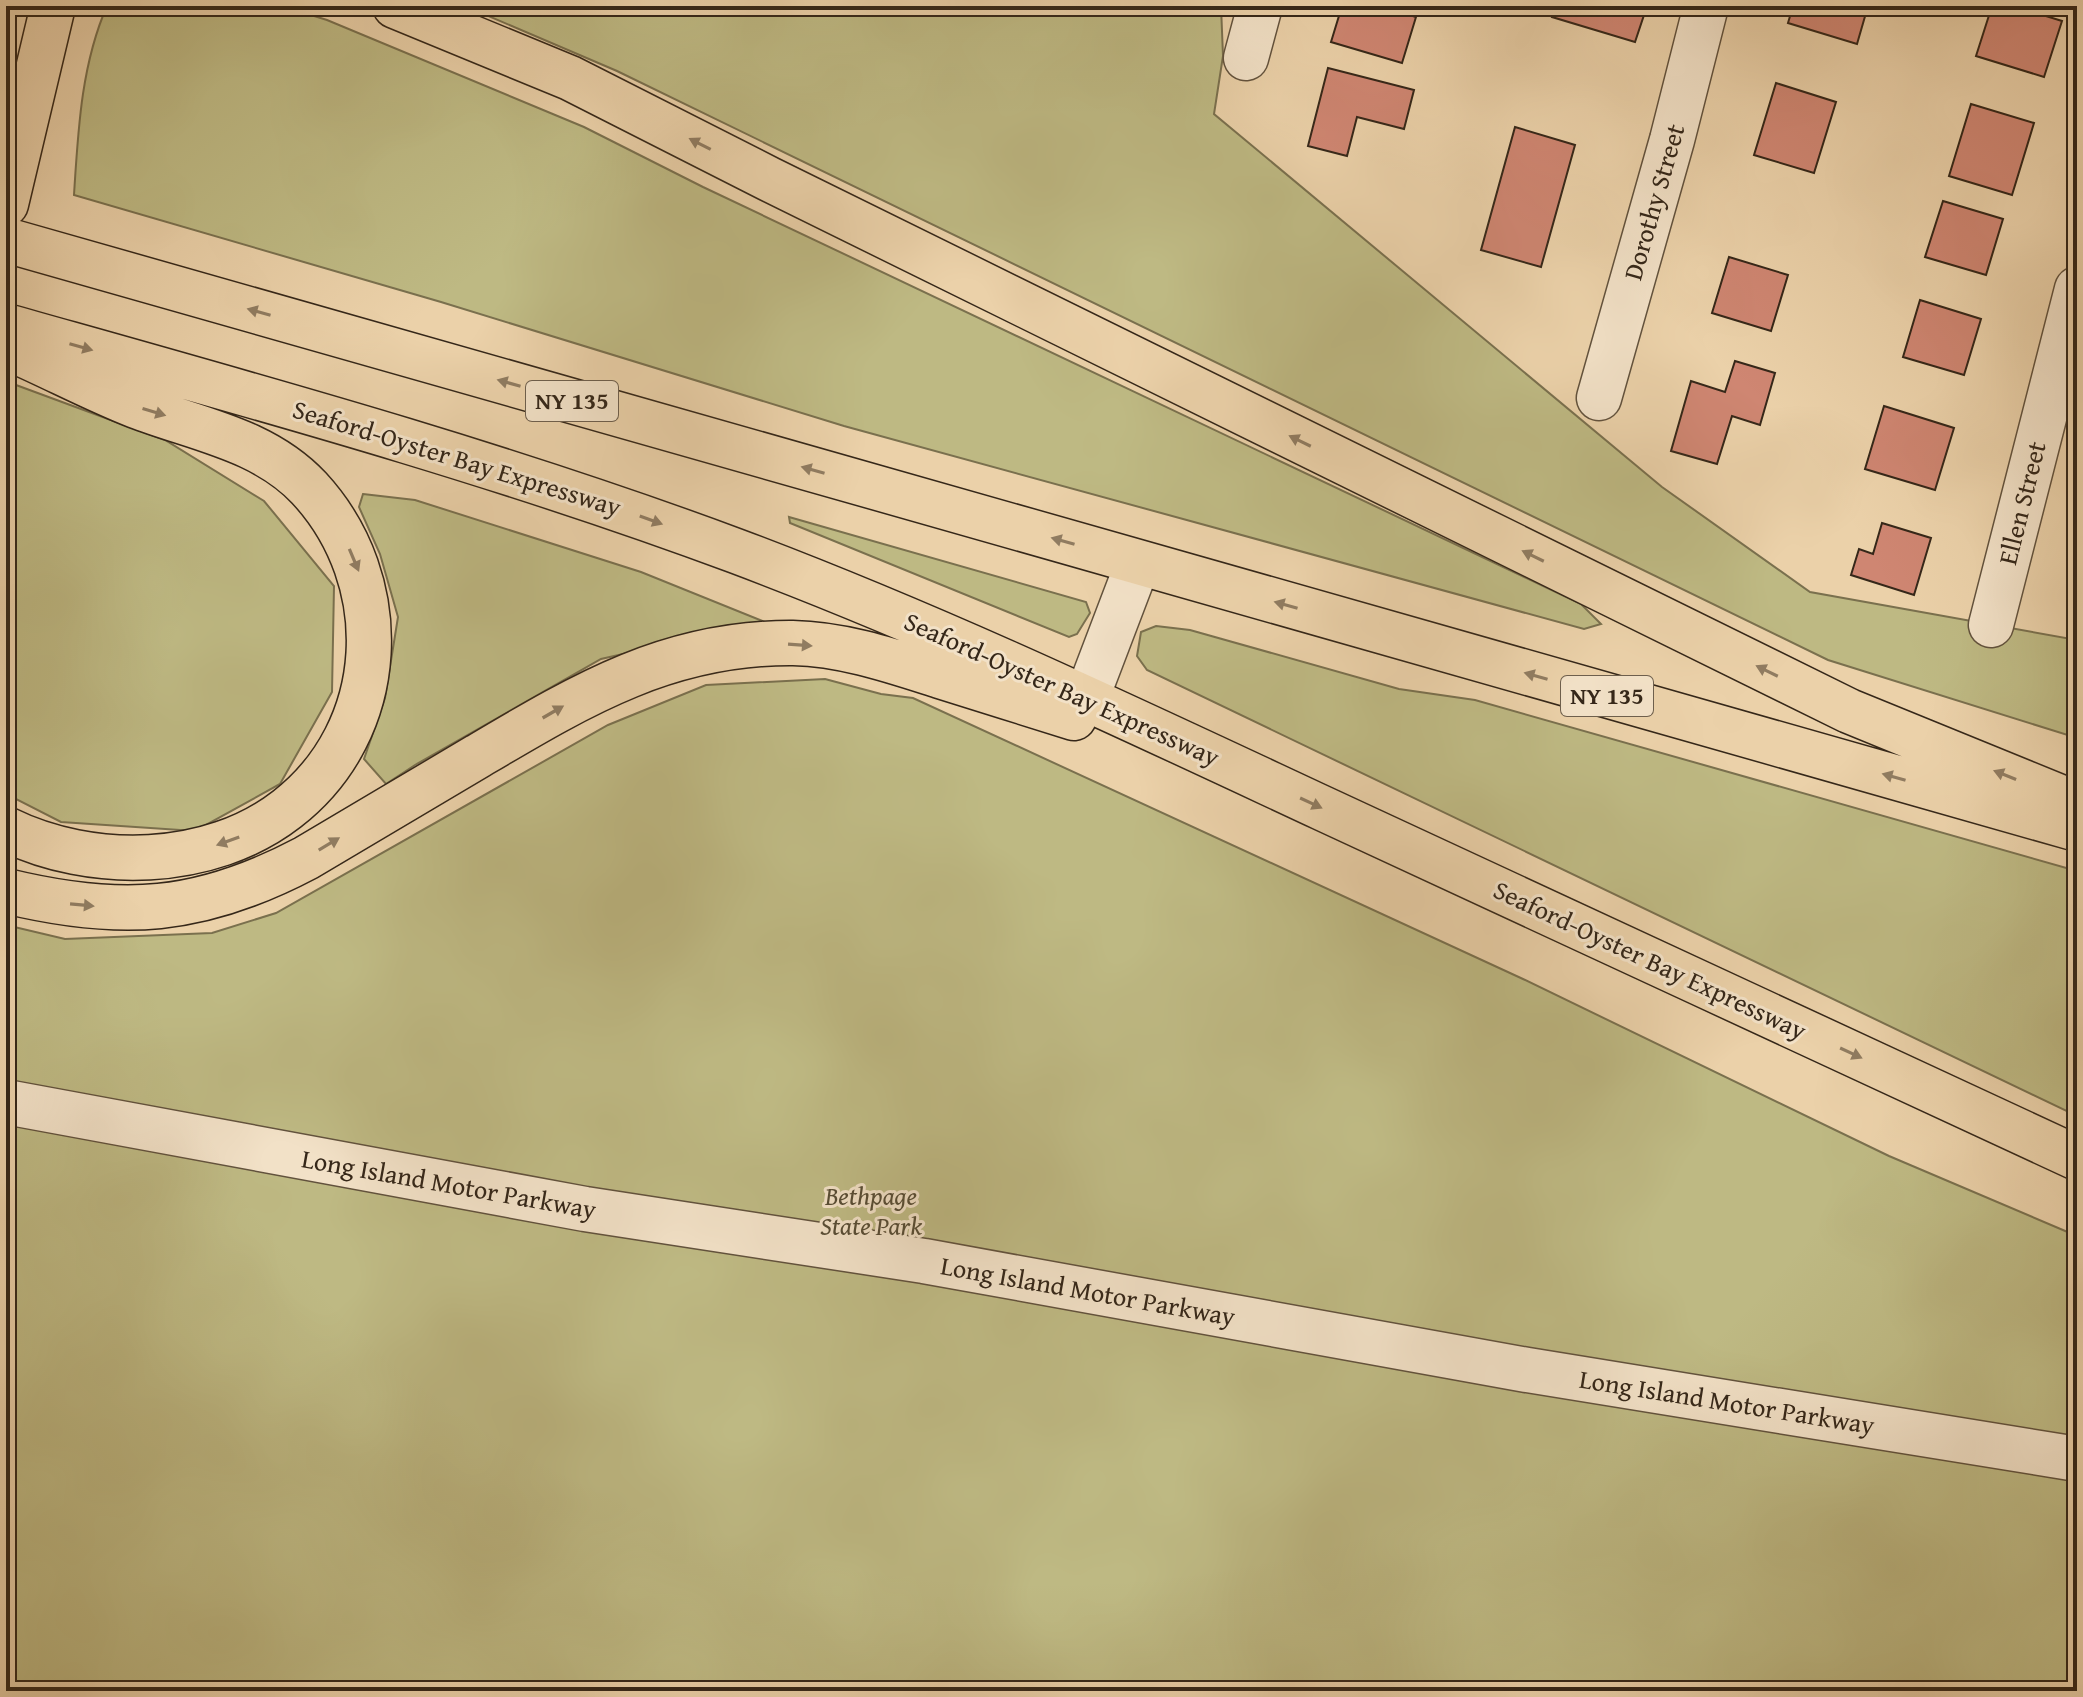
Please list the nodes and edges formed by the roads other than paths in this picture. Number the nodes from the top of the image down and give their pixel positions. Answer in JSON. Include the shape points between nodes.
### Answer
{"nodes":[{"id":1,"x":53,"y":6,"type":"edge"},
{"id":2,"x":395,"y":6,"type":"edge"},
{"id":3,"x":1260,"y":6,"type":"edge"},
{"id":4,"x":1706,"y":6,"type":"edge"},
{"id":5,"x":1246,"y":58,"type":"dead end"},
{"id":6,"x":6,"y":204,"type":"edge"},
{"id":7,"x":6,"y":240,"type":"edge"},
{"id":8,"x":2077,"y":289,"type":"edge"},
{"id":9,"x":6,"y":326,"type":"edge"},
{"id":10,"x":6,"y":347,"type":"edge"},
{"id":11,"x":1599,"y":398,"type":"dead end"},
{"id":12,"x":1138,"y":563,"type":"junction"},
{"id":13,"x":1991,"y":625,"type":"dead end"},
{"id":14,"x":1087,"y":697,"type":"junction"},
{"id":15,"x":1240,"y":770,"type":"junction"},
{"id":16,"x":2077,"y":804,"type":"edge"},
{"id":17,"x":6,"y":829,"type":"edge"},
{"id":18,"x":2077,"y":829,"type":"edge"},
{"id":19,"x":6,"y":891,"type":"edge"},
{"id":20,"x":6,"y":1102,"type":"edge"},
{"id":21,"x":2077,"y":1158,"type":"edge"},
{"id":22,"x":2077,"y":1459,"type":"edge"}],
"edges":[{"from":1,"to":6,"type":"main road"},
{"from":16,"to":2,"type":"main road","one_way":true,"via":[[1849,711],[570,78]]},
{"from":3,"to":5,"type":"street"},
{"from":4,"to":11,"type":"street","name":"Dorothy Street"},
{"from":12,"to":7,"type":"main road","number":"NY 135","one_way":true},
{"from":8,"to":13,"type":"street","name":"Ellen Street"},
{"from":9,"to":14,"type":"main road","name":"Seaford-Oyster Bay Expressway","one_way":true,"via":[[288,405],[613,506],[863,601]]},
{"from":10,"to":17,"type":"main road","one_way":true,"via":[[137,406],[225,435],[283,466],[308,486],[344,539],[358,569],[371,635],[362,696],[332,760],[296,801],[260,827],[188,853],[147,857],[66,850]]},
{"from":12,"to":14,"type":"street"},
{"from":18,"to":12,"type":"main road","number":"NY 135","one_way":true},
{"from":14,"to":15,"type":"main road","name":"Seaford-Oyster Bay Expressway"},
{"from":19,"to":15,"type":"main road","one_way":true,"via":[[79,906],[118,907],[192,902],[232,892],[306,858],[571,701],[660,662],[749,646],[794,643],[883,658]]},
{"from":15,"to":21,"type":"main road","name":"Seaford-Oyster Bay Expressway","one_way":true},
{"from":20,"to":22,"type":"street","name":"Long Island Motor Parkway","via":[[585,1209],[924,1261],[1527,1370]]}]}
